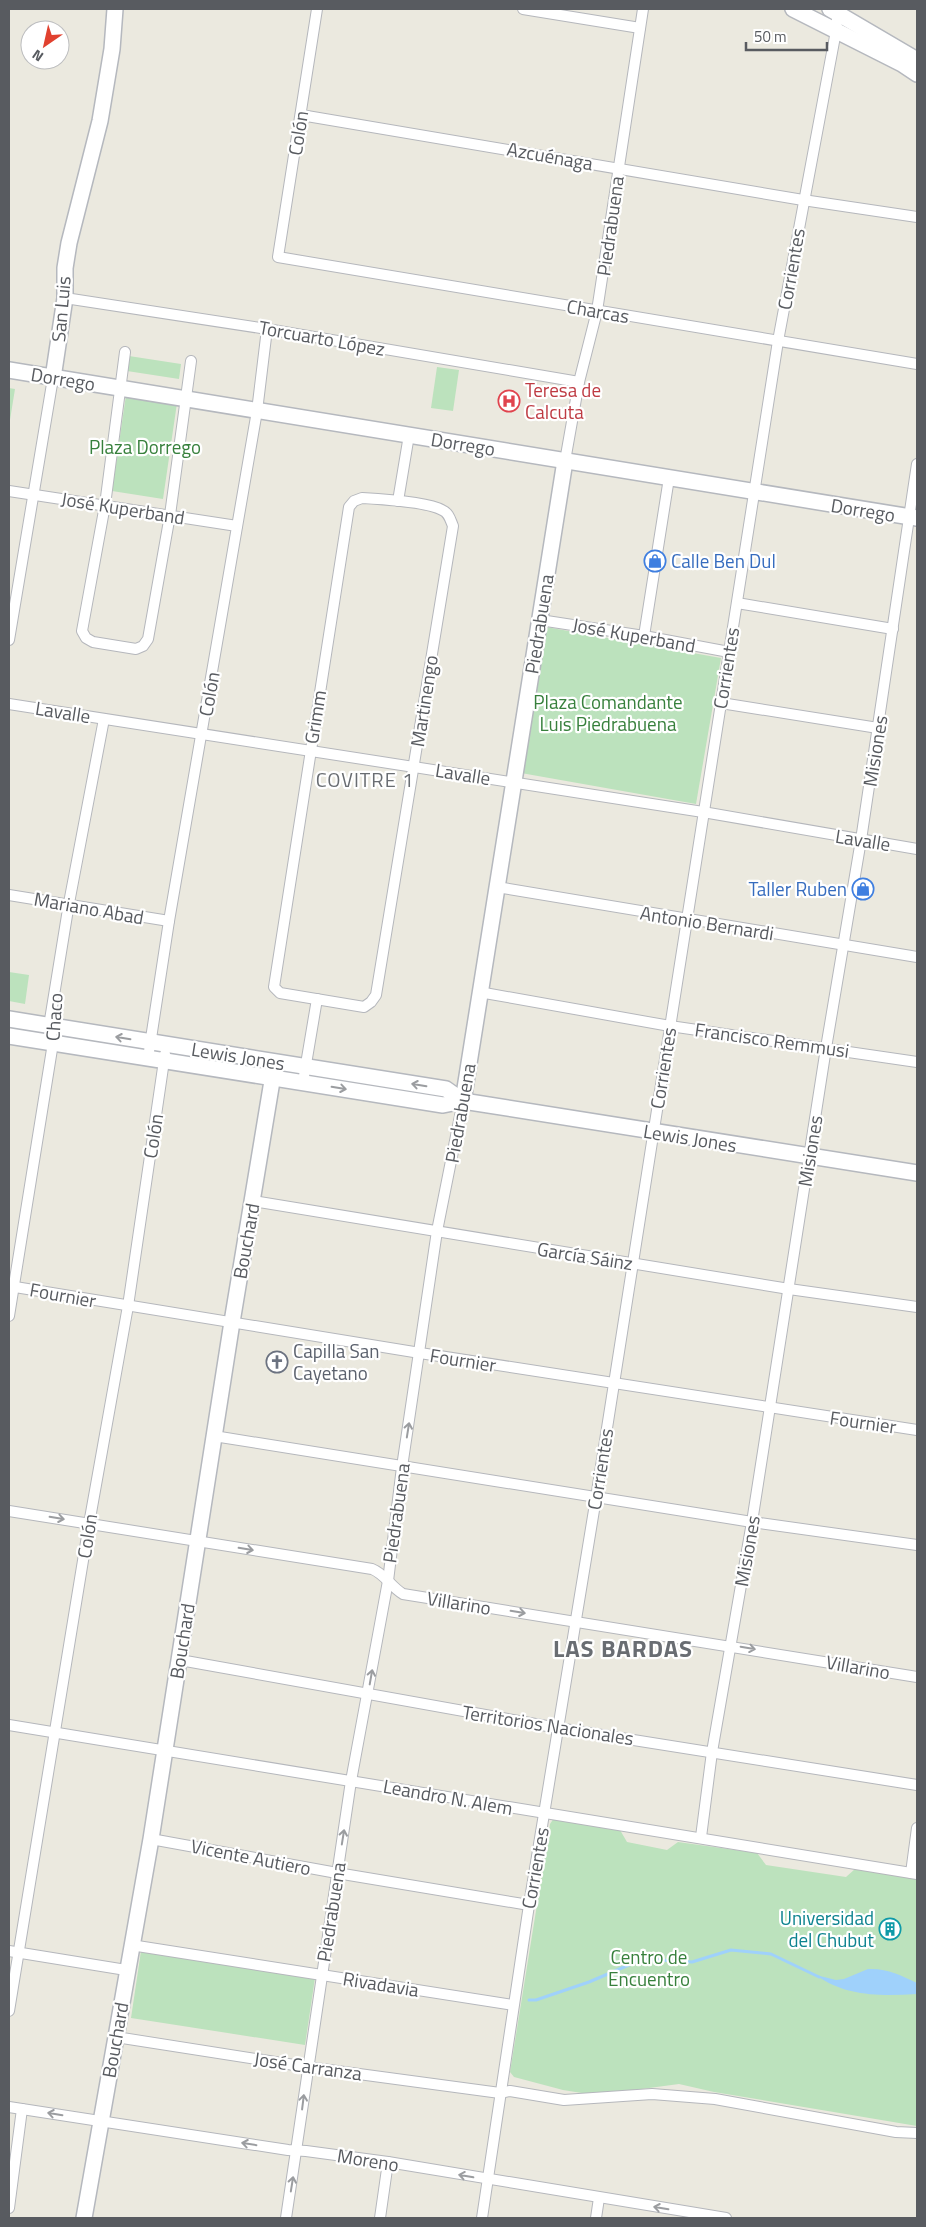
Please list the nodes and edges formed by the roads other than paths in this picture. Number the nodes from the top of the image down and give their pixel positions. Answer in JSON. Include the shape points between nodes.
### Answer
{"nodes":[{"id":1,"x":115,"y":9,"type":"edge"},
{"id":2,"x":317,"y":9,"type":"edge"},
{"id":3,"x":523,"y":9,"type":"edge"},
{"id":4,"x":643,"y":9,"type":"edge"},
{"id":5,"x":793,"y":9,"type":"edge"},
{"id":6,"x":835,"y":10,"type":"edge"},
{"id":7,"x":640,"y":28,"type":"junction"},
{"id":8,"x":836,"y":31,"type":"junction"},
{"id":9,"x":917,"y":60,"type":"edge"},
{"id":10,"x":917,"y":74,"type":"edge"},
{"id":11,"x":300,"y":114,"type":"junction"},
{"id":12,"x":618,"y":168,"type":"junction"},
{"id":13,"x":804,"y":200,"type":"junction"},
{"id":14,"x":917,"y":217,"type":"edge"},
{"id":15,"x":278,"y":257,"type":"joint"},
{"id":16,"x":65,"y":298,"type":"junction"},
{"id":17,"x":597,"y":311,"type":"junction"},
{"id":18,"x":267,"y":329,"type":"junction"},
{"id":19,"x":778,"y":341,"type":"junction"},
{"id":20,"x":125,"y":352,"type":"dead end"},
{"id":21,"x":191,"y":361,"type":"dead end"},
{"id":22,"x":917,"y":364,"type":"edge"},
{"id":23,"x":9,"y":370,"type":"edge"},
{"id":24,"x":53,"y":378,"type":"junction"},
{"id":25,"x":579,"y":382,"type":"junction"},
{"id":26,"x":121,"y":389,"type":"junction"},
{"id":27,"x":187,"y":400,"type":"junction"},
{"id":28,"x":257,"y":411,"type":"junction"},
{"id":29,"x":409,"y":435,"type":"junction"},
{"id":30,"x":565,"y":461,"type":"junction"},
{"id":31,"x":917,"y":464,"type":"edge"},
{"id":32,"x":669,"y":478,"type":"junction"},
{"id":33,"x":9,"y":491,"type":"edge"},
{"id":34,"x":755,"y":492,"type":"junction"},
{"id":35,"x":33,"y":495,"type":"junction"},
{"id":36,"x":398,"y":501,"type":"junction"},
{"id":37,"x":105,"y":505,"type":"junction"},
{"id":38,"x":170,"y":515,"type":"junction"},
{"id":39,"x":913,"y":518,"type":"edge"},
{"id":40,"x":238,"y":526,"type":"junction"},
{"id":41,"x":737,"y":603,"type":"junction"},
{"id":42,"x":540,"y":620,"type":"junction"},
{"id":43,"x":893,"y":629,"type":"junction"},
{"id":44,"x":644,"y":636,"type":"junction"},
{"id":45,"x":9,"y":640,"type":"edge"},
{"id":46,"x":729,"y":652,"type":"junction"},
{"id":47,"x":721,"y":703,"type":"junction"},
{"id":48,"x":9,"y":704,"type":"edge"},
{"id":49,"x":104,"y":718,"type":"junction"},
{"id":50,"x":878,"y":728,"type":"junction"},
{"id":51,"x":202,"y":734,"type":"junction"},
{"id":52,"x":309,"y":750,"type":"junction"},
{"id":53,"x":413,"y":766,"type":"junction"},
{"id":54,"x":514,"y":782,"type":"junction"},
{"id":55,"x":702,"y":812,"type":"junction"},
{"id":56,"x":861,"y":840,"type":"junction"},
{"id":57,"x":917,"y":849,"type":"edge"},
{"id":58,"x":497,"y":887,"type":"junction"},
{"id":59,"x":9,"y":895,"type":"edge"},
{"id":60,"x":69,"y":903,"type":"junction"},
{"id":61,"x":687,"y":920,"type":"junction"},
{"id":62,"x":169,"y":922,"type":"junction"},
{"id":63,"x":844,"y":945,"type":"junction"},
{"id":64,"x":917,"y":957,"type":"edge"},
{"id":65,"x":479,"y":992,"type":"junction"},
{"id":66,"x":317,"y":999,"type":"junction"},
{"id":67,"x":9,"y":1019,"type":"edge"},
{"id":68,"x":49,"y":1026,"type":"junction"},
{"id":69,"x":670,"y":1026,"type":"junction"},
{"id":70,"x":9,"y":1036,"type":"edge"},
{"id":71,"x":150,"y":1042,"type":"junction"},
{"id":72,"x":53,"y":1043,"type":"junction"},
{"id":73,"x":166,"y":1045,"type":"junction"},
{"id":74,"x":826,"y":1048,"type":"junction"},
{"id":75,"x":148,"y":1058,"type":"junction"},
{"id":76,"x":165,"y":1060,"type":"junction"},
{"id":77,"x":917,"y":1062,"type":"edge"},
{"id":78,"x":305,"y":1066,"type":"junction"},
{"id":79,"x":274,"y":1070,"type":"junction"},
{"id":80,"x":303,"y":1082,"type":"junction"},
{"id":81,"x":463,"y":1101,"type":"junction"},
{"id":82,"x":654,"y":1132,"type":"junction"},
{"id":83,"x":808,"y":1156,"type":"junction"},
{"id":84,"x":917,"y":1173,"type":"edge"},
{"id":85,"x":253,"y":1202,"type":"junction"},
{"id":86,"x":437,"y":1231,"type":"junction"},
{"id":87,"x":632,"y":1264,"type":"junction"},
{"id":88,"x":11,"y":1286,"type":"edge"},
{"id":89,"x":789,"y":1289,"type":"junction"},
{"id":90,"x":128,"y":1306,"type":"junction"},
{"id":91,"x":917,"y":1307,"type":"edge"},
{"id":92,"x":9,"y":1316,"type":"edge"},
{"id":93,"x":232,"y":1322,"type":"junction"},
{"id":94,"x":420,"y":1353,"type":"junction"},
{"id":95,"x":614,"y":1383,"type":"junction"},
{"id":96,"x":770,"y":1408,"type":"junction"},
{"id":97,"x":917,"y":1430,"type":"edge"},
{"id":98,"x":214,"y":1436,"type":"junction"},
{"id":99,"x":402,"y":1467,"type":"junction"},
{"id":100,"x":596,"y":1498,"type":"junction"},
{"id":101,"x":9,"y":1510,"type":"edge"},
{"id":102,"x":752,"y":1522,"type":"junction"},
{"id":103,"x":88,"y":1524,"type":"junction"},
{"id":104,"x":198,"y":1541,"type":"junction"},
{"id":105,"x":917,"y":1544,"type":"edge"},
{"id":106,"x":388,"y":1581,"type":"junction"},
{"id":107,"x":576,"y":1621,"type":"junction"},
{"id":108,"x":730,"y":1645,"type":"junction"},
{"id":109,"x":180,"y":1660,"type":"junction"},
{"id":110,"x":917,"y":1677,"type":"edge"},
{"id":111,"x":368,"y":1695,"type":"junction"},
{"id":112,"x":9,"y":1725,"type":"edge"},
{"id":113,"x":558,"y":1728,"type":"junction"},
{"id":114,"x":55,"y":1733,"type":"junction"},
{"id":115,"x":164,"y":1750,"type":"junction"},
{"id":116,"x":712,"y":1752,"type":"junction"},
{"id":117,"x":352,"y":1781,"type":"junction"},
{"id":118,"x":917,"y":1785,"type":"edge"},
{"id":119,"x":545,"y":1813,"type":"junction"},
{"id":120,"x":917,"y":1828,"type":"edge"},
{"id":121,"x":701,"y":1837,"type":"junction"},
{"id":122,"x":151,"y":1839,"type":"junction"},
{"id":123,"x":337,"y":1874,"type":"junction"},
{"id":124,"x":914,"y":1874,"type":"edge"},
{"id":125,"x":529,"y":1905,"type":"junction"},
{"id":126,"x":131,"y":1946,"type":"junction"},
{"id":127,"x":13,"y":1952,"type":"edge"},
{"id":128,"x":126,"y":1970,"type":"junction"},
{"id":129,"x":321,"y":1974,"type":"junction"},
{"id":130,"x":513,"y":2005,"type":"junction"},
{"id":131,"x":9,"y":2010,"type":"edge"},
{"id":132,"x":116,"y":2037,"type":"junction"},
{"id":133,"x":308,"y":2067,"type":"junction"},
{"id":134,"x":500,"y":2093,"type":"junction"},
{"id":135,"x":9,"y":2107,"type":"edge"},
{"id":136,"x":22,"y":2109,"type":"junction"},
{"id":137,"x":101,"y":2121,"type":"junction"},
{"id":138,"x":917,"y":2133,"type":"edge"},
{"id":139,"x":297,"y":2150,"type":"junction"},
{"id":140,"x":388,"y":2162,"type":"junction"},
{"id":141,"x":488,"y":2180,"type":"junction"},
{"id":142,"x":599,"y":2198,"type":"junction"},
{"id":143,"x":9,"y":2208,"type":"edge"},
{"id":144,"x":696,"y":2216,"type":"edge"},
{"id":145,"x":84,"y":2218,"type":"edge"},
{"id":146,"x":286,"y":2218,"type":"edge"},
{"id":147,"x":380,"y":2218,"type":"edge"},
{"id":148,"x":482,"y":2218,"type":"edge"},
{"id":149,"x":596,"y":2218,"type":"edge"},
{"id":150,"x":726,"y":2218,"type":"edge"}],
"edges":[{"from":1,"to":16,"type":"main road","name":"San Luis","via":[[100,121],[69,243]]},
{"from":2,"to":11,"type":"street","name":"Colón"},
{"from":3,"to":7,"type":"street"},
{"from":4,"to":7,"type":"street","name":"Piedrabuena"},
{"from":5,"to":8,"type":"main road"},
{"from":6,"to":8,"type":"street","name":"Corrientes"},
{"from":6,"to":9,"type":"main road"},
{"from":7,"to":12,"type":"street","name":"Piedrabuena"},
{"from":8,"to":10,"type":"main road"},
{"from":8,"to":13,"type":"street","name":"Corrientes"},
{"from":11,"to":12,"type":"street","name":"Azcuénaga"},
{"from":11,"to":15,"type":"street","name":"Colón"},
{"from":12,"to":13,"type":"street","name":"Azcuénaga"},
{"from":12,"to":17,"type":"street","name":"Piedrabuena"},
{"from":13,"to":14,"type":"street","name":"Azcuénaga"},
{"from":13,"to":19,"type":"street","name":"Corrientes"},
{"from":15,"to":17,"type":"street","name":"Charcas"},
{"from":16,"to":18,"type":"street","name":"Torcuarto López"},
{"from":16,"to":24,"type":"main road","name":"San Luis"},
{"from":17,"to":19,"type":"street","name":"Charcas"},
{"from":17,"to":25,"type":"street","name":"Piedrabuena"},
{"from":18,"to":25,"type":"street","name":"Torcuarto López"},
{"from":18,"to":28,"type":"street","name":"Colón"},
{"from":19,"to":22,"type":"street","name":"Charcas"},
{"from":19,"to":34,"type":"street","name":"Corrientes"},
{"from":20,"to":26,"type":"street"},
{"from":21,"to":27,"type":"street"},
{"from":23,"to":24,"type":"main road","name":"Dorrego"},
{"from":24,"to":26,"type":"main road","name":"Dorrego"},
{"from":24,"to":35,"type":"street","name":"San Luis"},
{"from":25,"to":30,"type":"street","name":"Piedrabuena"},
{"from":26,"to":27,"type":"main road","name":"Dorrego"},
{"from":26,"to":37,"type":"street"},
{"from":27,"to":28,"type":"main road","name":"Dorrego"},
{"from":27,"to":38,"type":"street"},
{"from":28,"to":29,"type":"main road","name":"Dorrego"},
{"from":28,"to":40,"type":"street","name":"Colón"},
{"from":29,"to":30,"type":"main road","name":"Dorrego"},
{"from":29,"to":36,"type":"street"},
{"from":30,"to":32,"type":"main road","name":"Dorrego"},
{"from":30,"to":42,"type":"main road","name":"Piedrabuena"},
{"from":31,"to":39,"type":"street","name":"Misiones"},
{"from":32,"to":34,"type":"main road","name":"Dorrego"},
{"from":32,"to":44,"type":"street"},
{"from":33,"to":35,"type":"street","name":"José Kuperband"},
{"from":34,"to":39,"type":"main road","name":"Dorrego"},
{"from":34,"to":41,"type":"street","name":"Corrientes"},
{"from":35,"to":37,"type":"street","name":"José Kuperband"},
{"from":35,"to":45,"type":"street","name":"San Luis"},
{"from":36,"to":52,"type":"street","name":"Grimm","via":[[362,498],[349,507]]},
{"from":36,"to":53,"type":"street","name":"Martinengo","via":[[442,509],[449,515],[453,526]]},
{"from":37,"to":38,"type":"street","name":"José Kuperband"},
{"from":37,"to":38,"type":"street","via":[[82,631],[93,642],[136,648],[143,646],[148,639]]},
{"from":38,"to":40,"type":"street","name":"José Kuperband"},
{"from":39,"to":43,"type":"street","name":"Misiones"},
{"from":40,"to":51,"type":"street","name":"Colón"},
{"from":41,"to":43,"type":"street"},
{"from":41,"to":46,"type":"street","name":"Corrientes"},
{"from":42,"to":44,"type":"street","name":"José Kuperband"},
{"from":42,"to":54,"type":"main road","name":"Piedrabuena"},
{"from":43,"to":50,"type":"street","name":"Misiones"},
{"from":44,"to":46,"type":"street","name":"José Kuperband"},
{"from":46,"to":47,"type":"street","name":"Corrientes"},
{"from":47,"to":50,"type":"street"},
{"from":47,"to":55,"type":"street","name":"Corrientes"},
{"from":48,"to":49,"type":"street","name":"Lavalle"},
{"from":49,"to":51,"type":"street","name":"Lavalle"},
{"from":49,"to":60,"type":"street","name":"Chaco"},
{"from":50,"to":56,"type":"street","name":"Misiones"},
{"from":51,"to":52,"type":"street","name":"Lavalle"},
{"from":51,"to":62,"type":"street","name":"Colón"},
{"from":52,"to":53,"type":"street","name":"Lavalle"},
{"from":52,"to":66,"type":"street","name":"Grimm","via":[[274,987],[280,993]]},
{"from":53,"to":54,"type":"street","name":"Lavalle"},
{"from":53,"to":66,"type":"street","name":"Martinengo","via":[[376,995],[364,1007]]},
{"from":54,"to":55,"type":"street","name":"Lavalle"},
{"from":54,"to":58,"type":"main road","name":"Piedrabuena"},
{"from":55,"to":56,"type":"street","name":"Lavalle"},
{"from":55,"to":61,"type":"street","name":"Corrientes"},
{"from":56,"to":57,"type":"street","name":"Lavalle"},
{"from":56,"to":63,"type":"street","name":"Misiones"},
{"from":58,"to":61,"type":"street","name":"Antonio Bernardi"},
{"from":58,"to":65,"type":"main road","name":"Piedrabuena"},
{"from":59,"to":60,"type":"street","name":"Mariano Abad"},
{"from":60,"to":62,"type":"street","name":"Mariano Abad"},
{"from":60,"to":68,"type":"street","name":"Chaco"},
{"from":61,"to":63,"type":"street","name":"Antonio Bernardi"},
{"from":61,"to":69,"type":"street","name":"Corrientes"},
{"from":62,"to":71,"type":"street","name":"Colón"},
{"from":63,"to":64,"type":"street","name":"Antonio Bernardi"},
{"from":63,"to":74,"type":"street","name":"Misiones"},
{"from":65,"to":69,"type":"street","name":"Francisco Remmusi"},
{"from":65,"to":81,"type":"main road","name":"Piedrabuena"},
{"from":66,"to":78,"type":"street"},
{"from":67,"to":68,"type":"main road","name":"Lewis Jones"},
{"from":71,"to":68,"type":"main road","name":"Lewis Jones","one_way":true},
{"from":68,"to":72,"type":"street","name":"Chaco"},
{"from":69,"to":74,"type":"street","name":"Francisco Remmusi"},
{"from":69,"to":82,"type":"street","name":"Corrientes"},
{"from":70,"to":72,"type":"main road","name":"Lewis Jones"},
{"from":71,"to":73,"type":"main road","name":"Lewis Jones"},
{"from":71,"to":75,"type":"street","name":"Colón"},
{"from":72,"to":75,"type":"main road","name":"Lewis Jones"},
{"from":72,"to":88,"type":"street","name":"Chaco"},
{"from":73,"to":76,"type":"street","name":"Colón"},
{"from":73,"to":79,"type":"main road","name":"Lewis Jones"},
{"from":74,"to":77,"type":"street","name":"Francisco Remmusi"},
{"from":74,"to":83,"type":"street","name":"Misiones"},
{"from":75,"to":76,"type":"main road","name":"Lewis Jones"},
{"from":76,"to":79,"type":"main road","name":"Lewis Jones"},
{"from":76,"to":90,"type":"street","name":"Colón"},
{"from":78,"to":79,"type":"main road","name":"Lewis Jones"},
{"from":78,"to":80,"type":"street"},
{"from":81,"to":78,"type":"main road","name":"Lewis Jones","one_way":true,"via":[[446,1089]]},
{"from":79,"to":80,"type":"main road","name":"Lewis Jones"},
{"from":79,"to":85,"type":"main road","name":"Bouchard"},
{"from":80,"to":81,"type":"main road","name":"Lewis Jones","one_way":true,"via":[[443,1105]]},
{"from":81,"to":82,"type":"main road","name":"Lewis Jones"},
{"from":81,"to":86,"type":"street","name":"Piedrabuena"},
{"from":82,"to":83,"type":"main road","name":"Lewis Jones"},
{"from":82,"to":87,"type":"street","name":"Corrientes"},
{"from":83,"to":84,"type":"main road","name":"Lewis Jones"},
{"from":83,"to":89,"type":"street","name":"Misiones"},
{"from":85,"to":86,"type":"street","name":"García Sáinz"},
{"from":85,"to":93,"type":"main road","name":"Bouchard"},
{"from":86,"to":87,"type":"street","name":"García Sáinz"},
{"from":86,"to":94,"type":"street","name":"Piedrabuena"},
{"from":87,"to":89,"type":"street","name":"García Sáinz"},
{"from":87,"to":95,"type":"street","name":"Corrientes"},
{"from":88,"to":90,"type":"street","name":"Fournier"},
{"from":88,"to":92,"type":"street","name":"Chaco"},
{"from":89,"to":91,"type":"street","name":"García Sáinz"},
{"from":89,"to":96,"type":"street","name":"Misiones"},
{"from":90,"to":93,"type":"street","name":"Fournier"},
{"from":90,"to":103,"type":"street","name":"Colón"},
{"from":93,"to":94,"type":"street","name":"Fournier"},
{"from":93,"to":98,"type":"main road","name":"Bouchard"},
{"from":94,"to":95,"type":"street","name":"Fournier"},
{"from":99,"to":94,"type":"street","name":"Piedrabuena","one_way":true},
{"from":95,"to":96,"type":"street","name":"Fournier"},
{"from":95,"to":100,"type":"street","name":"Corrientes"},
{"from":96,"to":97,"type":"street","name":"Fournier"},
{"from":96,"to":102,"type":"street","name":"Misiones"},
{"from":98,"to":99,"type":"street"},
{"from":98,"to":104,"type":"main road","name":"Bouchard"},
{"from":99,"to":100,"type":"street"},
{"from":99,"to":106,"type":"street","name":"Piedrabuena"},
{"from":100,"to":102,"type":"street"},
{"from":100,"to":107,"type":"street","name":"Corrientes"},
{"from":101,"to":103,"type":"street","name":"Villarino","one_way":true},
{"from":102,"to":105,"type":"street"},
{"from":102,"to":108,"type":"street","name":"Misiones"},
{"from":103,"to":104,"type":"street","name":"Villarino"},
{"from":103,"to":114,"type":"street","name":"Colón"},
{"from":104,"to":106,"type":"street","name":"Villarino","one_way":true,"via":[[372,1569]]},
{"from":104,"to":109,"type":"main road","name":"Bouchard"},
{"from":106,"to":107,"type":"street","name":"Villarino","one_way":true,"via":[[403,1594]]},
{"from":111,"to":106,"type":"street","name":"Piedrabuena","one_way":true},
{"from":107,"to":108,"type":"street","name":"Villarino"},
{"from":107,"to":113,"type":"street","name":"Corrientes"},
{"from":108,"to":110,"type":"street","name":"Villarino","one_way":true},
{"from":108,"to":116,"type":"street","name":"Misiones"},
{"from":109,"to":111,"type":"street","name":"Territorios Nacionales"},
{"from":109,"to":115,"type":"main road","name":"Bouchard"},
{"from":111,"to":113,"type":"street","name":"Territorios Nacionales"},
{"from":111,"to":117,"type":"street","name":"Piedrabuena"},
{"from":112,"to":114,"type":"street","name":"Leandro N. Alem"},
{"from":113,"to":116,"type":"street","name":"Territorios Nacionales"},
{"from":113,"to":119,"type":"street","name":"Corrientes"},
{"from":114,"to":115,"type":"street","name":"Leandro N. Alem"},
{"from":114,"to":127,"type":"street","name":"Colón"},
{"from":115,"to":117,"type":"street","name":"Leandro N. Alem"},
{"from":115,"to":122,"type":"main road","name":"Bouchard"},
{"from":116,"to":118,"type":"street","name":"Territorios Nacionales"},
{"from":116,"to":121,"type":"street","name":"Misiones"},
{"from":117,"to":119,"type":"street","name":"Leandro N. Alem"},
{"from":123,"to":117,"type":"street","name":"Piedrabuena","one_way":true},
{"from":119,"to":121,"type":"street","name":"Leandro N. Alem"},
{"from":119,"to":125,"type":"street","name":"Corrientes"},
{"from":120,"to":124,"type":"street"},
{"from":121,"to":124,"type":"street","name":"Leandro N. Alem"},
{"from":122,"to":123,"type":"street","name":"Vicente Autiero"},
{"from":122,"to":126,"type":"main road","name":"Bouchard"},
{"from":123,"to":125,"type":"street","name":"Vicente Autiero"},
{"from":123,"to":129,"type":"street","name":"Piedrabuena"},
{"from":125,"to":130,"type":"street","name":"Corrientes"},
{"from":126,"to":128,"type":"main road","name":"Bouchard"},
{"from":126,"to":129,"type":"street","name":"Rivadavia"},
{"from":127,"to":128,"type":"street"},
{"from":127,"to":131,"type":"street","name":"Colón"},
{"from":128,"to":132,"type":"main road","name":"Bouchard"},
{"from":129,"to":130,"type":"street","name":"Rivadavia"},
{"from":129,"to":133,"type":"street","name":"Piedrabuena"},
{"from":130,"to":134,"type":"street","name":"Corrientes"},
{"from":132,"to":133,"type":"street","name":"José Carranza"},
{"from":132,"to":137,"type":"main road","name":"Bouchard"},
{"from":133,"to":134,"type":"street","name":"José Carranza"},
{"from":139,"to":133,"type":"street","name":"Piedrabuena","one_way":true},
{"from":134,"to":138,"type":"street","name":"José Carranza","via":[[510,2091],[564,2100],[652,2094],[715,2099]]},
{"from":134,"to":141,"type":"street","name":"Corrientes"},
{"from":135,"to":136,"type":"street","name":"Moreno"},
{"from":137,"to":136,"type":"street","name":"Moreno","one_way":true},
{"from":136,"to":143,"type":"street"},
{"from":139,"to":137,"type":"street","name":"Moreno","one_way":true},
{"from":137,"to":145,"type":"main road","name":"Bouchard"},
{"from":139,"to":140,"type":"street","name":"Moreno"},
{"from":146,"to":139,"type":"street","name":"Piedrabuena","one_way":true},
{"from":141,"to":140,"type":"street","name":"Moreno","one_way":true},
{"from":140,"to":147,"type":"street"},
{"from":141,"to":142,"type":"street","name":"Moreno"},
{"from":141,"to":148,"type":"street","name":"Corrientes"},
{"from":144,"to":142,"type":"street","name":"Moreno","one_way":true},
{"from":142,"to":149,"type":"street"},
{"from":144,"to":150,"type":"street","name":"Moreno"}]}
